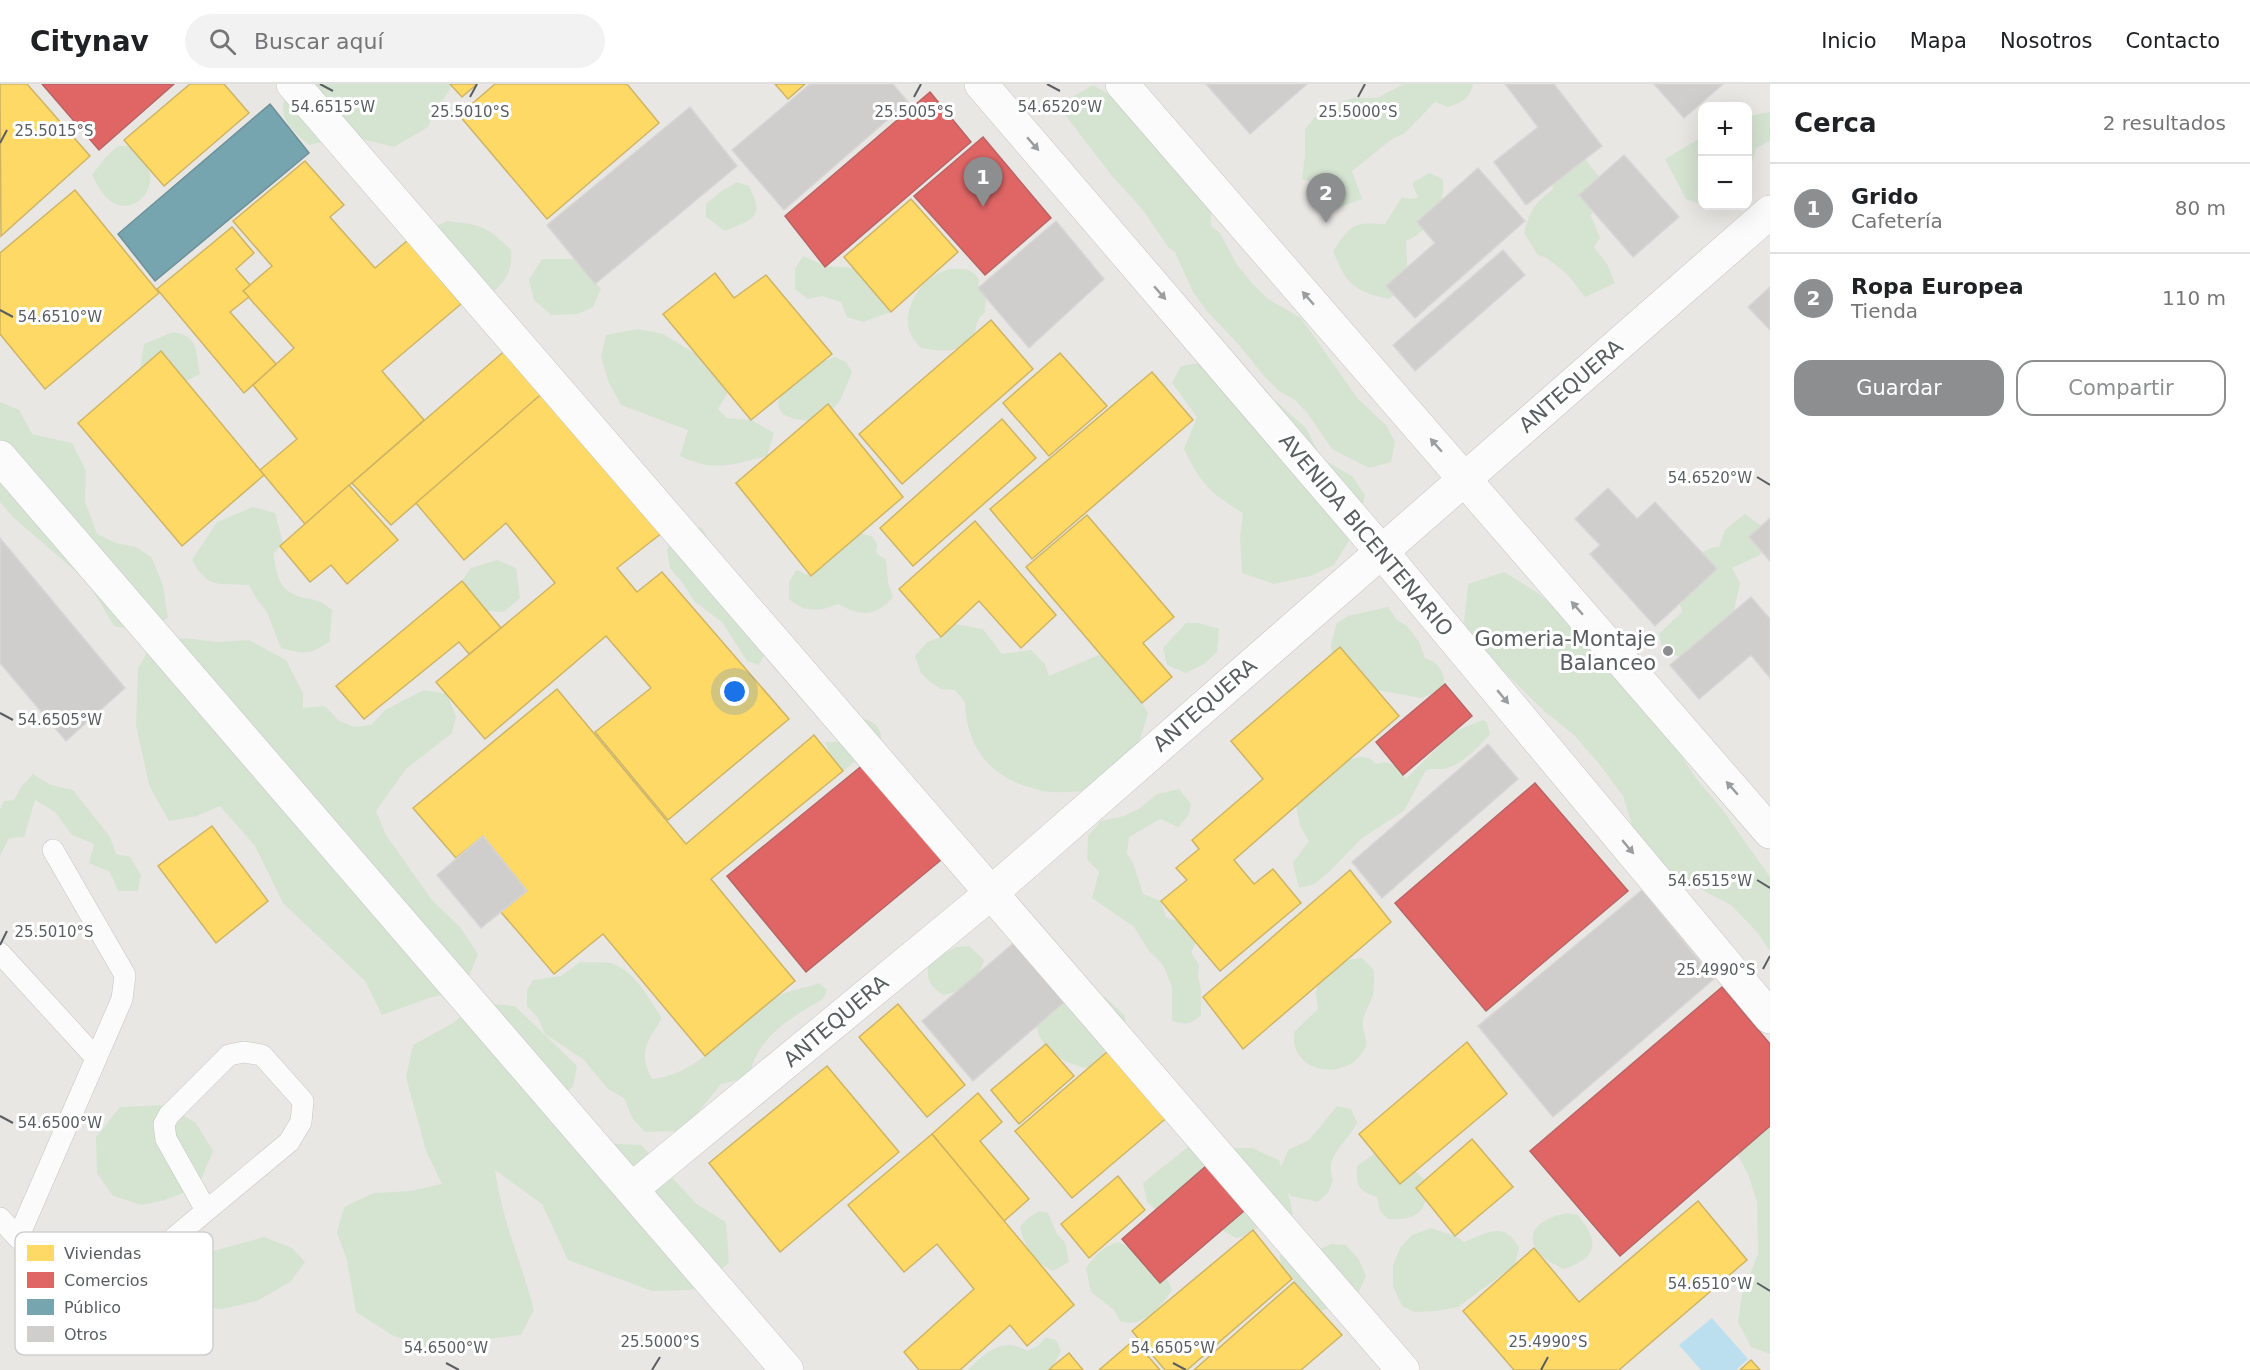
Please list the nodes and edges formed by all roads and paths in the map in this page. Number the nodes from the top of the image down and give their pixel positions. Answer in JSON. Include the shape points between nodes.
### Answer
{"nodes":[{"id":1,"x":293,"y":84,"type":"edge"},
{"id":2,"x":981,"y":84,"type":"edge"},
{"id":3,"x":1122,"y":84,"type":"edge"},
{"id":4,"x":1770,"y":212,"type":"edge"},
{"id":5,"x":0,"y":457,"type":"edge"},
{"id":6,"x":1466,"y":479,"type":"junction"},
{"id":7,"x":1381,"y":551,"type":"junction"},
{"id":8,"x":1770,"y":832,"type":"edge"},
{"id":9,"x":52,"y":850,"type":"dead end"},
{"id":10,"x":990,"y":894,"type":"junction"},
{"id":11,"x":0,"y":953,"type":"edge"},
{"id":12,"x":1770,"y":1017,"type":"edge"},
{"id":13,"x":96,"y":1058,"type":"junction"},
{"id":14,"x":632,"y":1189,"type":"junction"},
{"id":15,"x":206,"y":1210,"type":"junction"},
{"id":16,"x":0,"y":1218,"type":"edge"},
{"id":17,"x":21,"y":1232,"type":"edge"},
{"id":18,"x":180,"y":1232,"type":"edge"},
{"id":19,"x":15,"y":1235,"type":"edge"},
{"id":20,"x":787,"y":1370,"type":"edge"},
{"id":21,"x":1403,"y":1370,"type":"edge"}],
"edges":[{"from":1,"to":10,"type":"street"},
{"from":2,"to":7,"type":"street","name":"AVENIDA BICENTENARIO","one_way":true},
{"from":6,"to":3,"type":"street","one_way":true},
{"from":4,"to":6,"type":"street","name":"ANTEQUERA"},
{"from":5,"to":14,"type":"street"},
{"from":6,"to":7,"type":"street","name":"ANTEQUERA"},
{"from":8,"to":6,"type":"street","one_way":true},
{"from":7,"to":10,"type":"street","name":"ANTEQUERA"},
{"from":7,"to":12,"type":"street","name":"AVENIDA BICENTENARIO","one_way":true},
{"from":9,"to":13,"type":"lane","via":[[125,975],[122,999]]},
{"from":10,"to":14,"type":"street","name":"ANTEQUERA"},
{"from":10,"to":21,"type":"street"},
{"from":11,"to":13,"type":"lane"},
{"from":13,"to":17,"type":"lane"},
{"from":14,"to":20,"type":"street"},
{"from":15,"to":15,"type":"lane","via":[[166,1139],[164,1124],[229,1055],[262,1055],[303,1101],[301,1122],[289,1142]]},
{"from":15,"to":18,"type":"lane"},
{"from":16,"to":19,"type":"lane"}]}
